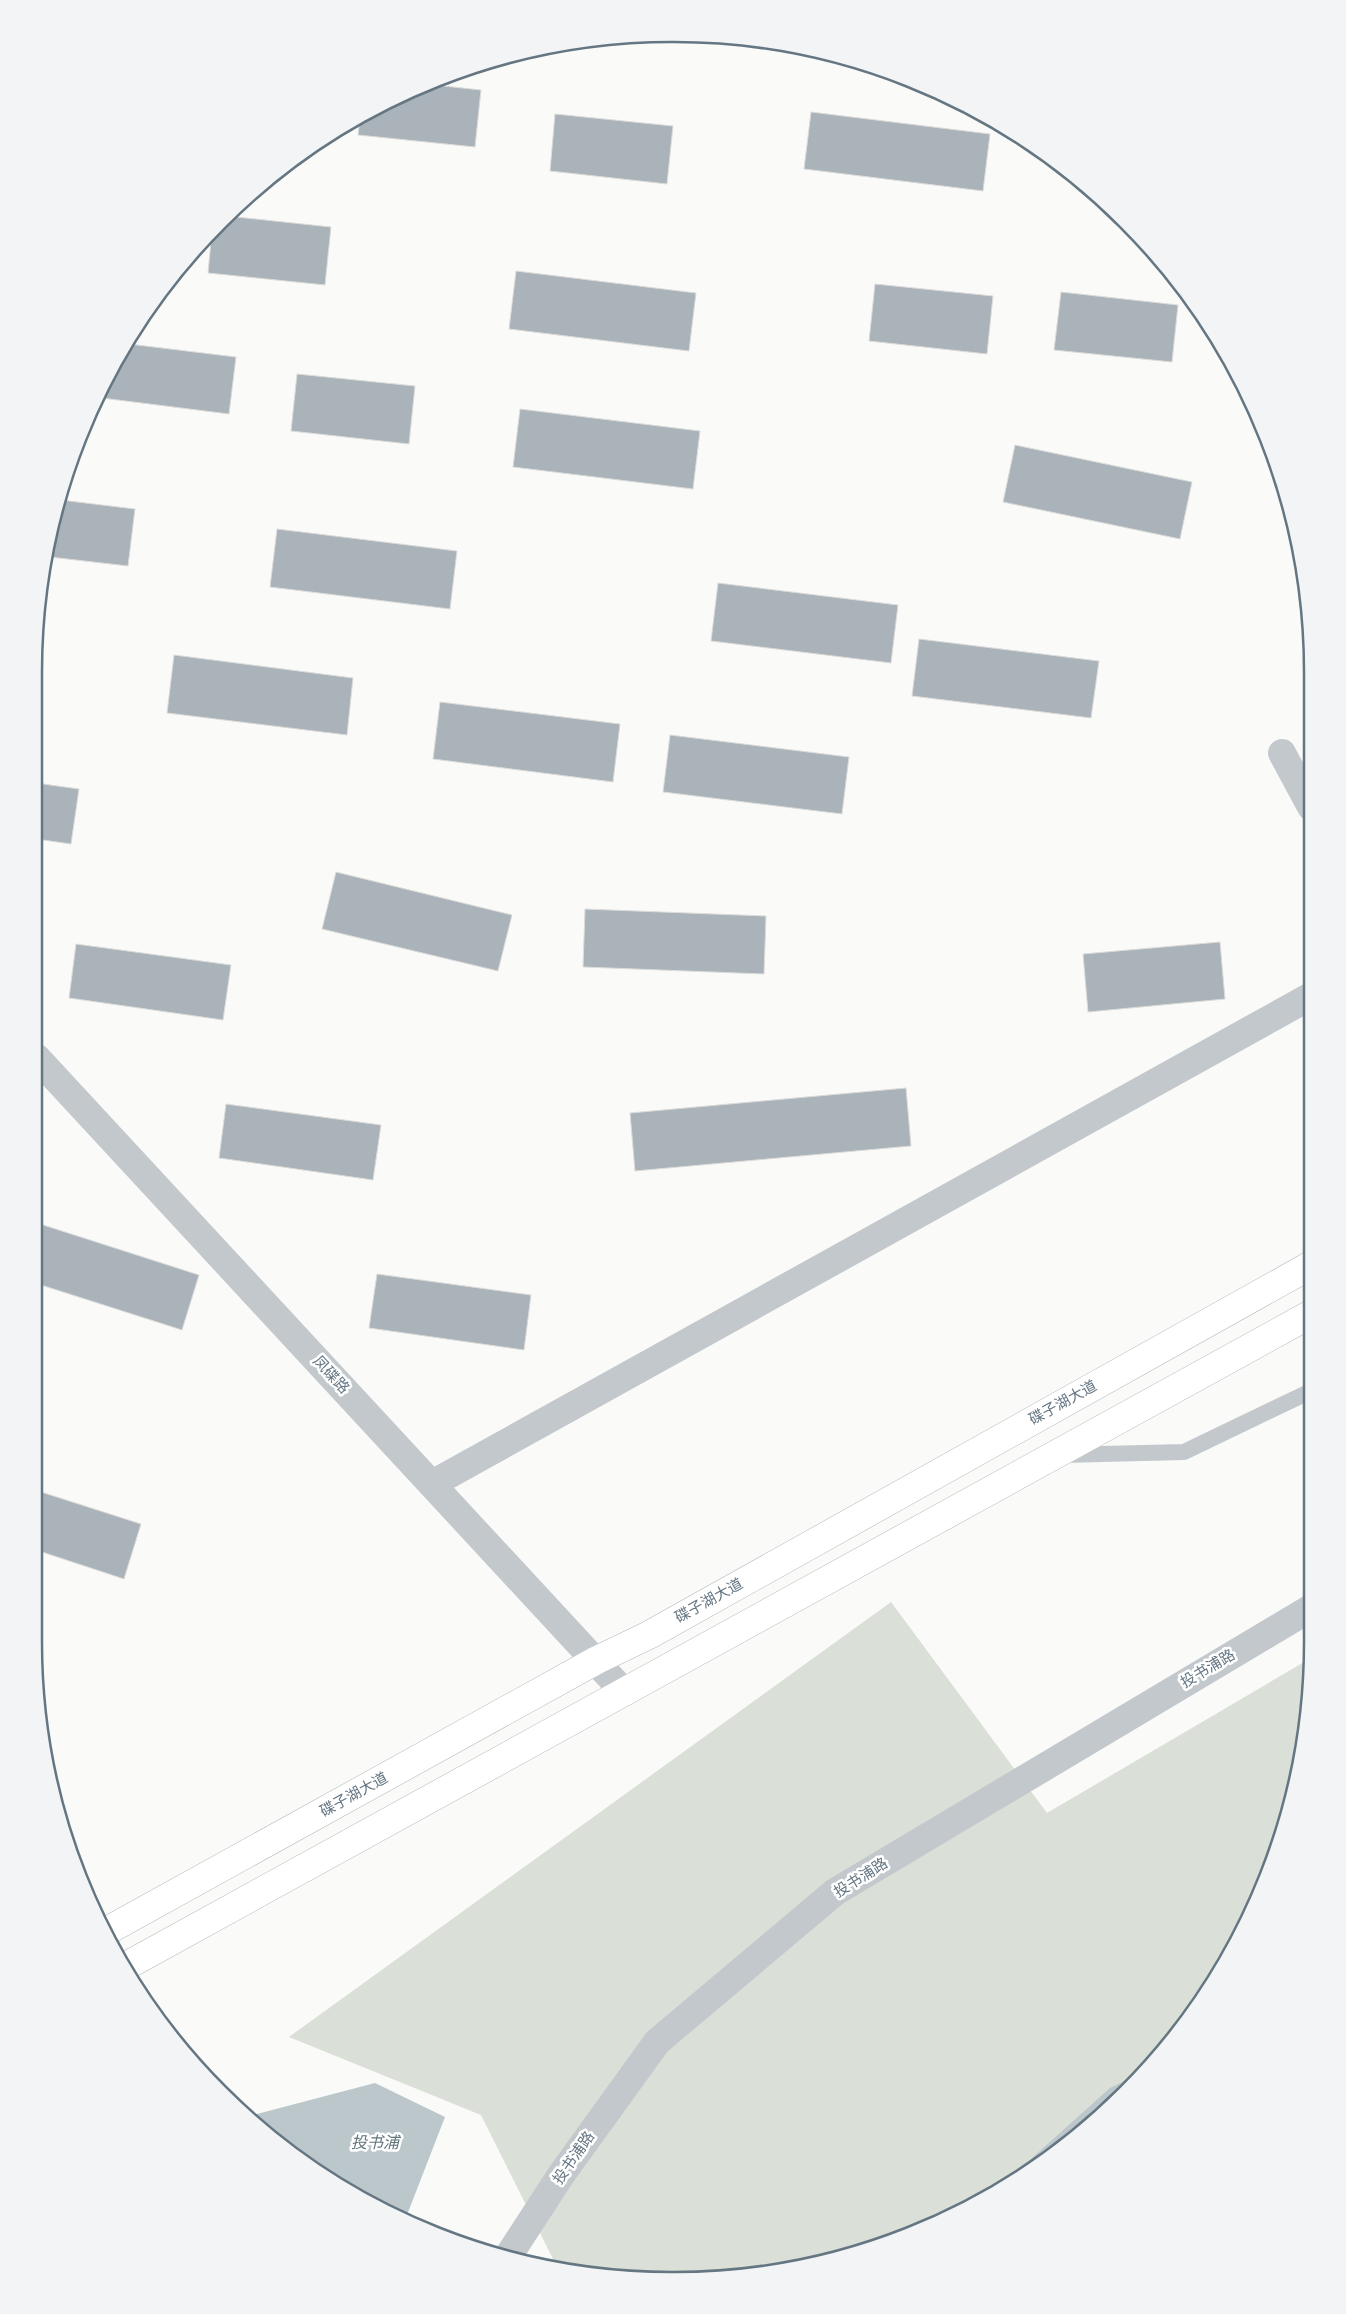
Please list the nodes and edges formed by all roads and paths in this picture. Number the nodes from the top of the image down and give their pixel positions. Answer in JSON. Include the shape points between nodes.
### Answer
{"nodes":[{"id":1,"x":1282,"y":753,"type":"dead end"},
{"id":2,"x":1304,"y":794,"type":"edge"},
{"id":3,"x":1304,"y":1000,"type":"edge"},
{"id":4,"x":42,"y":1063,"type":"edge"},
{"id":5,"x":1304,"y":1268,"type":"edge"},
{"id":6,"x":1304,"y":1318,"type":"edge"},
{"id":7,"x":1304,"y":1394,"type":"edge"},
{"id":8,"x":1055,"y":1455,"type":"junction"},
{"id":9,"x":432,"y":1484,"type":"junction"},
{"id":10,"x":1304,"y":1612,"type":"edge"},
{"id":11,"x":597,"y":1660,"type":"junction"},
{"id":12,"x":624,"y":1692,"type":"junction"},
{"id":13,"x":112,"y":1928,"type":"edge"},
{"id":14,"x":131,"y":1963,"type":"edge"},
{"id":15,"x":513,"y":2251,"type":"edge"}],
"edges":[{"from":1,"to":2,"type":"street"},
{"from":3,"to":9,"type":"street"},
{"from":4,"to":9,"type":"street","name":"凤碟路"},
{"from":5,"to":11,"type":"main road","name":"碟子湖大道","via":[[649,1635]]},
{"from":6,"to":8,"type":"main road"},
{"from":7,"to":8,"type":"lane","via":[[1184,1452]]},
{"from":8,"to":12,"type":"main road"},
{"from":9,"to":11,"type":"street","name":"凤碟路"},
{"from":10,"to":15,"type":"street","name":"投书浦路","via":[[835,1892],[657,2042],[561,2175]]},
{"from":11,"to":12,"type":"street","name":"凤碟路"},
{"from":11,"to":13,"type":"main road","name":"碟子湖大道"},
{"from":12,"to":14,"type":"main road"}]}
